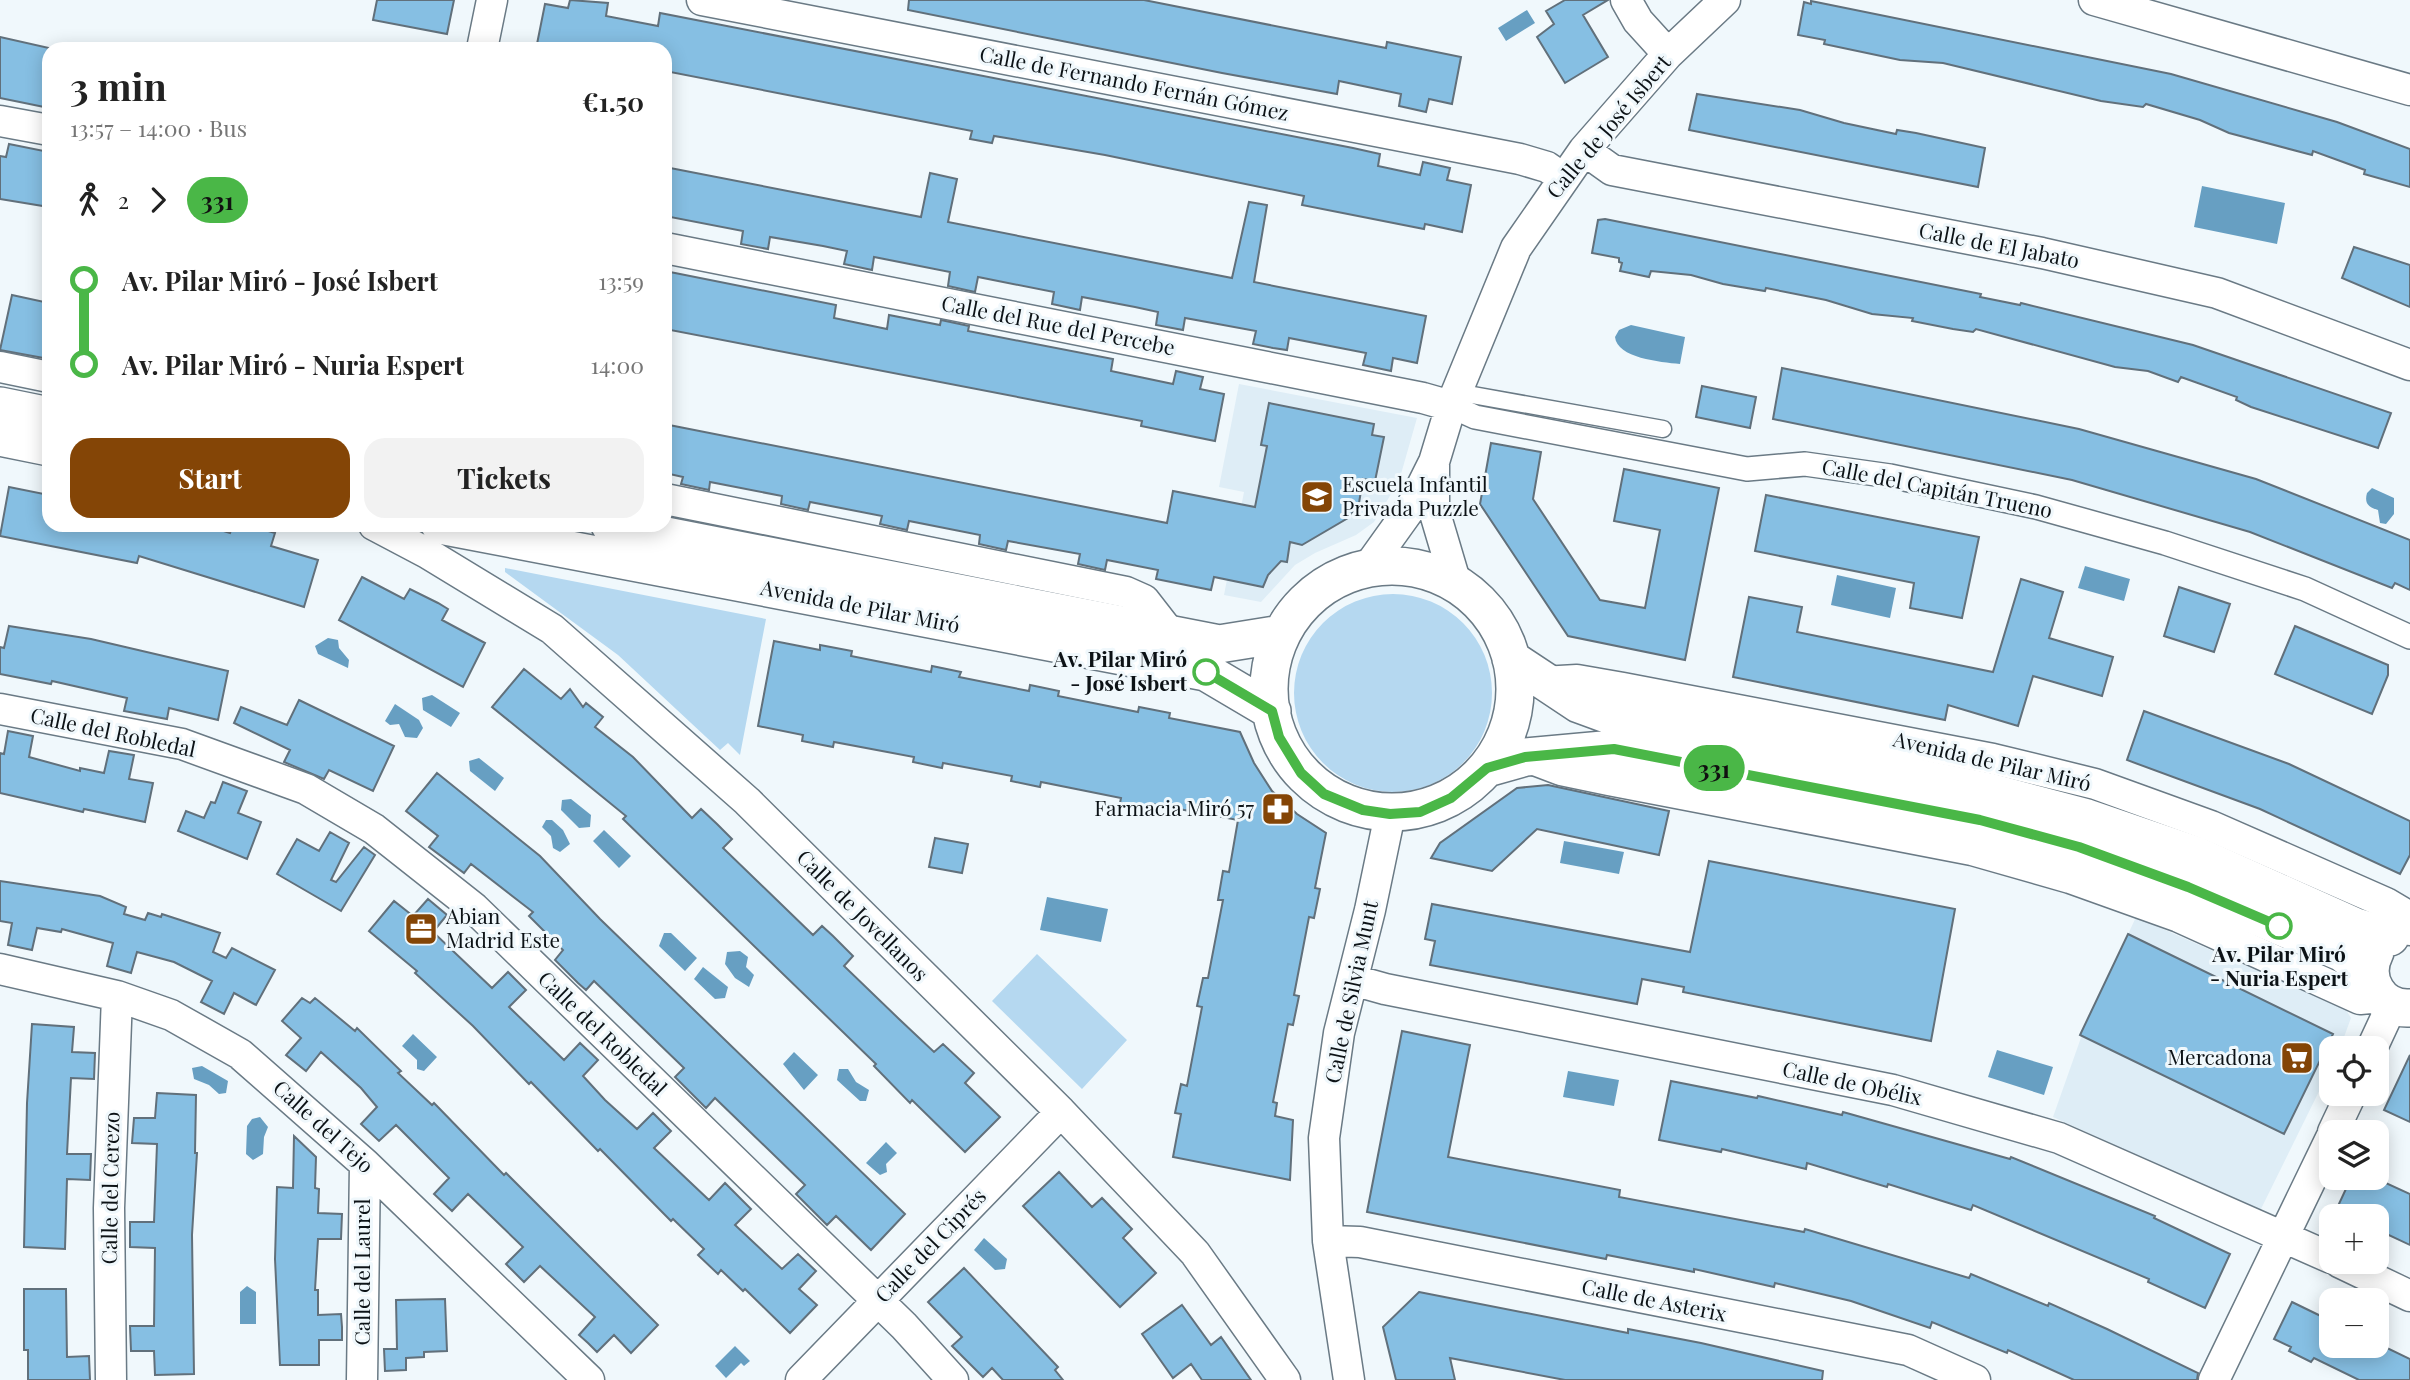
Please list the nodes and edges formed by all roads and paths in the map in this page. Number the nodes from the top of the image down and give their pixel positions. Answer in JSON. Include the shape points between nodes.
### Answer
{"nodes":[{"id":1,"x":492,"y":0,"type":"edge"},
{"id":2,"x":702,"y":0,"type":"edge"},
{"id":3,"x":1626,"y":0,"type":"edge"},
{"id":4,"x":1725,"y":0,"type":"edge"},
{"id":5,"x":2094,"y":0,"type":"edge"},
{"id":6,"x":483,"y":42,"type":"edge"},
{"id":7,"x":1668,"y":54,"type":"junction"},
{"id":8,"x":2410,"y":90,"type":"edge"},
{"id":9,"x":0,"y":121,"type":"edge"},
{"id":10,"x":42,"y":129,"type":"edge"},
{"id":11,"x":1584,"y":150,"type":"junction"},
{"id":12,"x":1563,"y":178,"type":"junction"},
{"id":13,"x":672,"y":249,"type":"edge"},
{"id":14,"x":2410,"y":365,"type":"edge"},
{"id":15,"x":0,"y":367,"type":"edge"},
{"id":16,"x":42,"y":376,"type":"edge"},
{"id":17,"x":1453,"y":399,"type":"junction"},
{"id":18,"x":0,"y":406,"type":"edge"},
{"id":19,"x":42,"y":415,"type":"edge"},
{"id":20,"x":1663,"y":429,"type":"dead end"},
{"id":21,"x":0,"y":437,"type":"edge"},
{"id":22,"x":42,"y":446,"type":"edge"},
{"id":23,"x":1434,"y":463,"type":"junction"},
{"id":24,"x":672,"y":500,"type":"edge"},
{"id":25,"x":387,"y":532,"type":"edge"},
{"id":26,"x":476,"y":532,"type":"edge"},
{"id":27,"x":645,"y":532,"type":"edge"},
{"id":28,"x":1369,"y":566,"type":"junction"},
{"id":29,"x":1456,"y":584,"type":"junction"},
{"id":30,"x":1282,"y":634,"type":"junction"},
{"id":31,"x":1172,"y":636,"type":"junction"},
{"id":32,"x":2410,"y":637,"type":"edge"},
{"id":33,"x":1511,"y":659,"type":"junction"},
{"id":34,"x":0,"y":709,"type":"edge"},
{"id":35,"x":1272,"y":711,"type":"junction"},
{"id":36,"x":1487,"y":768,"type":"junction"},
{"id":37,"x":1390,"y":814,"type":"junction"},
{"id":38,"x":2403,"y":933,"type":"edge"},
{"id":39,"x":0,"y":970,"type":"edge"},
{"id":40,"x":1353,"y":980,"type":"junction"},
{"id":41,"x":117,"y":996,"type":"junction"},
{"id":42,"x":2394,"y":1002,"type":"edge"},
{"id":43,"x":2378,"y":1036,"type":"edge"},
{"id":44,"x":1061,"y":1112,"type":"junction"},
{"id":45,"x":365,"y":1164,"type":"junction"},
{"id":46,"x":2319,"y":1164,"type":"edge"},
{"id":47,"x":2285,"y":1236,"type":"junction"},
{"id":48,"x":1328,"y":1241,"type":"junction"},
{"id":49,"x":2319,"y":1252,"type":"edge"},
{"id":50,"x":2364,"y":1274,"type":"edge"},
{"id":51,"x":2410,"y":1296,"type":"edge"},
{"id":52,"x":877,"y":1300,"type":"junction"},
{"id":53,"x":111,"y":1380,"type":"edge"},
{"id":54,"x":362,"y":1380,"type":"edge"},
{"id":55,"x":589,"y":1380,"type":"edge"},
{"id":56,"x":801,"y":1380,"type":"edge"},
{"id":57,"x":953,"y":1380,"type":"edge"},
{"id":58,"x":1285,"y":1380,"type":"edge"},
{"id":59,"x":1349,"y":1380,"type":"edge"},
{"id":60,"x":1975,"y":1380,"type":"edge"},
{"id":61,"x":2214,"y":1380,"type":"edge"}],
"edges":[{"from":1,"to":6,"type":"street"},
{"from":2,"to":12,"type":"street","name":"Calle de Fernando Fernán Gómez","via":[[1520,159],[1547,167]]},
{"from":3,"to":7,"type":"street"},
{"from":4,"to":7,"type":"street","name":"Calle de José Isbert"},
{"from":5,"to":8,"type":"street"},
{"from":7,"to":11,"type":"street","name":"Calle de José Isbert"},
{"from":9,"to":10,"type":"street"},
{"from":11,"to":12,"type":"street","name":"Calle de José Isbert"},
{"from":11,"to":14,"type":"street","name":"Calle de El Jabato","via":[[1612,170],[2042,253],[2217,293]]},
{"from":12,"to":17,"type":"street","name":"Calle de José Isbert","via":[[1516,248]]},
{"from":13,"to":17,"type":"street","name":"Calle del Rue del Percebe","via":[[1423,398]]},
{"from":15,"to":16,"type":"street"},
{"from":17,"to":20,"type":"lane"},
{"from":17,"to":23,"type":"street","name":"Calle de José Isbert"},
{"from":17,"to":32,"type":"street","name":"Calle del Capitán Trueno","via":[[1475,417],[1747,469],[1805,464],[1890,476],[2036,507],[2305,589]]},
{"from":18,"to":19,"type":"street"},
{"from":21,"to":22,"type":"street"},
{"from":23,"to":28,"type":"street","name":"Calle de José Isbert","via":[[1412,506]]},
{"from":23,"to":29,"type":"street","name":"Calle de José Isbert","via":[[1434,510]]},
{"from":24,"to":31,"type":"street","via":[[1126,593],[1144,600]]},
{"from":25,"to":44,"type":"street","name":"Calle de Jovellanos","via":[[552,629],[627,692],[747,801]]},
{"from":26,"to":35,"type":"street","name":"Avenida de Pilar Miró","via":[[1206,672]]},
{"from":27,"to":31,"type":"street","name":"Avenida de Pilar Miró"},
{"from":28,"to":29,"type":"street","via":[[1418,568]]},
{"from":28,"to":30,"type":"street","via":[[1337,580],[1301,606]]},
{"from":29,"to":33,"type":"street","via":[[1475,597]]},
{"from":30,"to":31,"type":"street","name":"Avenida de Pilar Miró","via":[[1219,643]]},
{"from":30,"to":35,"type":"street","via":[[1273,659]]},
{"from":33,"to":36,"type":"street","via":[[1515,691],[1511,718]]},
{"from":33,"to":38,"type":"street","name":"Avenida de Pilar Miró","via":[[1579,705],[1620,719],[1989,792],[2087,818],[2198,856],[2356,927]]},
{"from":34,"to":52,"type":"street","name":"Calle del Robledal","via":[[181,744],[306,789],[374,828],[474,908]]},
{"from":35,"to":37,"type":"street","via":[[1279,737],[1308,780],[1324,794],[1363,810]]},
{"from":36,"to":37,"type":"street","via":[[1451,798],[1420,812]]},
{"from":36,"to":42,"type":"street","via":[[1525,757],[1614,749],[1980,820],[2079,847],[2343,953]]},
{"from":37,"to":40,"type":"street","name":"Calle de Silvia Munt"},
{"from":38,"to":42,"type":"street","via":[[2378,946],[2371,959]]},
{"from":39,"to":41,"type":"street","name":"Calle del Tejo"},
{"from":40,"to":47,"type":"street","name":"Calle de Obélix","via":[[1893,1090],[2059,1138]]},
{"from":40,"to":48,"type":"street","name":"Calle de Silvia Munt","via":[[1339,1033],[1325,1138]]},
{"from":41,"to":45,"type":"street","name":"Calle del Tejo","via":[[172,1015],[240,1054]]},
{"from":41,"to":53,"type":"street","name":"Calle del Cerezo","via":[[108,1208]]},
{"from":42,"to":43,"type":"street"},
{"from":44,"to":52,"type":"street","name":"Calle del Ciprés"},
{"from":44,"to":58,"type":"street","name":"Calle de Jovellanos","via":[[1195,1253]]},
{"from":45,"to":54,"type":"street","name":"Calle del Laurel"},
{"from":45,"to":55,"type":"street","name":"Calle del Tejo"},
{"from":46,"to":47,"type":"street"},
{"from":47,"to":49,"type":"street","name":"Calle de Obélix"},
{"from":47,"to":61,"type":"street"},
{"from":48,"to":59,"type":"street","name":"Calle de Silvia Munt"},
{"from":48,"to":60,"type":"street","name":"Calle de Asterix","via":[[1360,1242],[1908,1350]]},
{"from":50,"to":51,"type":"street"},
{"from":52,"to":56,"type":"street","name":"Calle del Ciprés"},
{"from":52,"to":57,"type":"street","name":"Calle del Robledal"}]}
